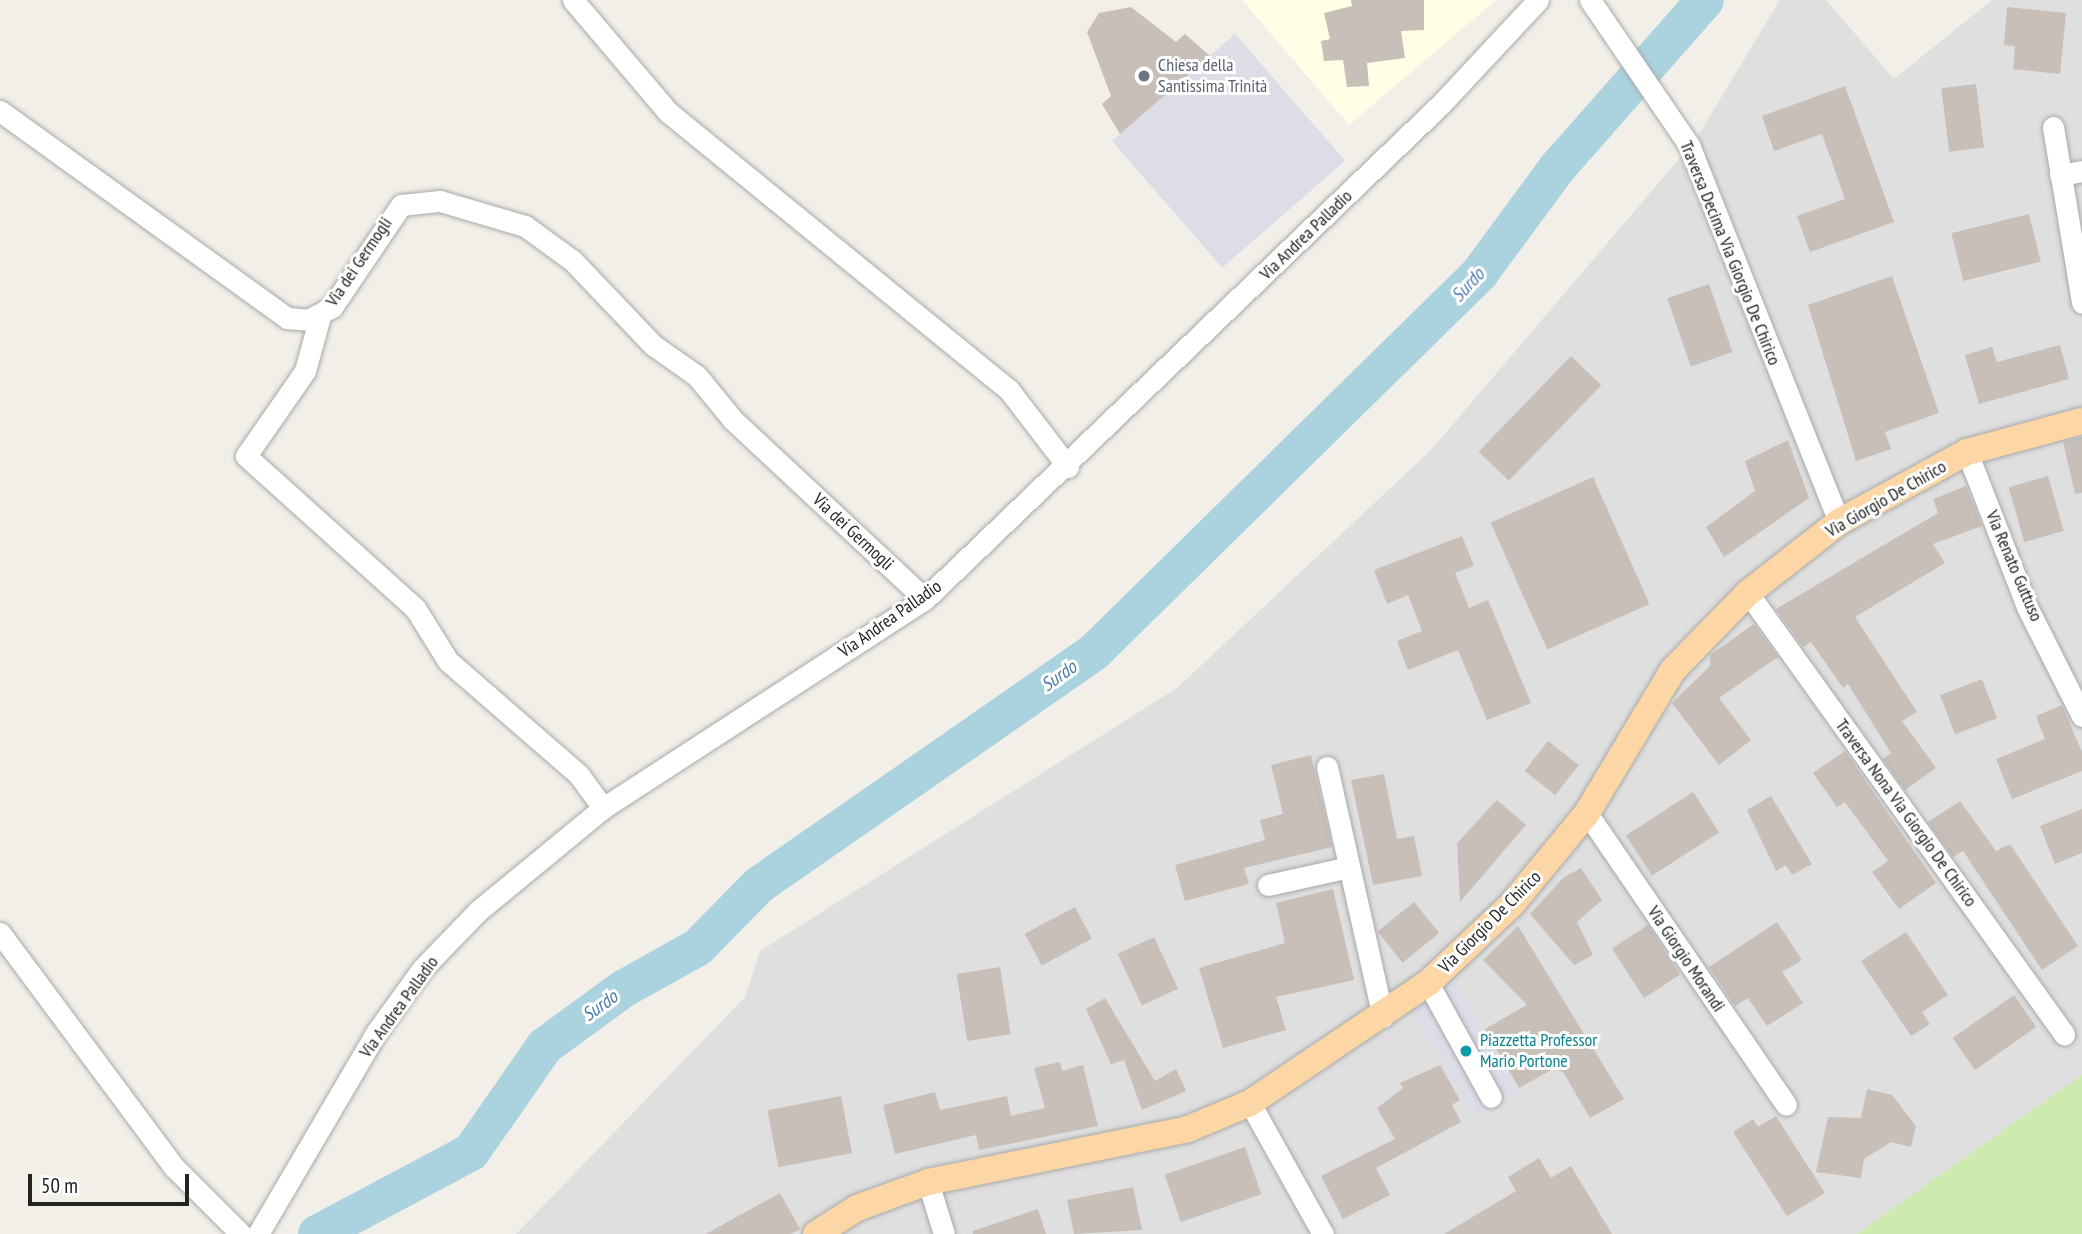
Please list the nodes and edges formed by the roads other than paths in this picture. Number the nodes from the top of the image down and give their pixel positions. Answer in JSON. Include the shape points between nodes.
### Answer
{"nodes":[{"id":1,"x":573,"y":0,"type":"edge"},
{"id":2,"x":1538,"y":0,"type":"edge"},
{"id":3,"x":1596,"y":8,"type":"edge"},
{"id":4,"x":0,"y":111,"type":"edge"},
{"id":5,"x":2053,"y":127,"type":"dead end"},
{"id":6,"x":2082,"y":172,"type":"edge"},
{"id":7,"x":2060,"y":175,"type":"junction"},
{"id":8,"x":2082,"y":303,"type":"edge"},
{"id":9,"x":320,"y":316,"type":"junction"},
{"id":10,"x":2082,"y":421,"type":"edge"},
{"id":11,"x":1967,"y":452,"type":"junction"},
{"id":12,"x":1068,"y":467,"type":"junction"},
{"id":13,"x":1839,"y":522,"type":"junction"},
{"id":14,"x":1748,"y":593,"type":"junction"},
{"id":15,"x":925,"y":599,"type":"junction"},
{"id":16,"x":2082,"y":716,"type":"edge"},
{"id":17,"x":1327,"y":767,"type":"dead end"},
{"id":18,"x":603,"y":808,"type":"junction"},
{"id":19,"x":1587,"y":813,"type":"junction"},
{"id":20,"x":1349,"y":867,"type":"junction"},
{"id":21,"x":1268,"y":885,"type":"dead end"},
{"id":22,"x":0,"y":933,"type":"edge"},
{"id":23,"x":1428,"y":983,"type":"junction"},
{"id":24,"x":1383,"y":1017,"type":"junction"},
{"id":25,"x":2064,"y":1034,"type":"dead end"},
{"id":26,"x":1491,"y":1097,"type":"dead end"},
{"id":27,"x":1250,"y":1103,"type":"junction"},
{"id":28,"x":1786,"y":1105,"type":"dead end"},
{"id":29,"x":928,"y":1182,"type":"junction"},
{"id":30,"x":241,"y":1234,"type":"edge"},
{"id":31,"x":258,"y":1234,"type":"edge"},
{"id":32,"x":816,"y":1234,"type":"edge"},
{"id":33,"x":944,"y":1234,"type":"edge"},
{"id":34,"x":1323,"y":1234,"type":"edge"}],
"edges":[{"from":1,"to":12,"type":"street","via":[[668,112],[1009,390]]},
{"from":2,"to":12,"type":"street","name":"Via Andrea Palladio","via":[[1469,76]]},
{"from":3,"to":13,"type":"street","name":"Traversa Decima Via Giorgio De Chirico","via":[[1689,145]]},
{"from":4,"to":9,"type":"street","name":"Via dei Germogli","via":[[287,318]]},
{"from":5,"to":7,"type":"street"},
{"from":6,"to":7,"type":"street"},
{"from":7,"to":8,"type":"street"},
{"from":9,"to":15,"type":"street","name":"Via dei Germogli","via":[[401,205],[440,201],[525,226],[573,261],[653,345],[696,376],[733,421]]},
{"from":9,"to":18,"type":"street","via":[[305,371],[246,456],[415,608],[448,661],[579,775]]},
{"from":10,"to":11,"type":"main road","name":"Via Giorgio De Chirico"},
{"from":11,"to":13,"type":"main road","name":"Via Giorgio De Chirico"},
{"from":11,"to":16,"type":"street","name":"Via Renato Guttuso","via":[[2027,607]]},
{"from":12,"to":15,"type":"street","name":"Via Andrea Palladio"},
{"from":13,"to":14,"type":"main road","name":"Via Giorgio De Chirico"},
{"from":14,"to":19,"type":"main road","name":"Via Giorgio De Chirico","via":[[1672,670]]},
{"from":14,"to":25,"type":"street","name":"Traversa Nona Via Giorgio De Chirico"},
{"from":15,"to":18,"type":"street","name":"Via Andrea Palladio"},
{"from":17,"to":20,"type":"street"},
{"from":18,"to":31,"type":"street","name":"Via Andrea Palladio","via":[[478,911],[422,969],[376,1033]]},
{"from":19,"to":23,"type":"main road","name":"Via Giorgio De Chirico","via":[[1513,904]]},
{"from":19,"to":28,"type":"street","name":"Via Giorgio Morandi"},
{"from":20,"to":21,"type":"street"},
{"from":20,"to":24,"type":"street"},
{"from":22,"to":30,"type":"street","via":[[174,1167]]},
{"from":23,"to":24,"type":"main road","name":"Via Giorgio De Chirico"},
{"from":23,"to":26,"type":"street"},
{"from":24,"to":27,"type":"main road","name":"Via Giorgio De Chirico"},
{"from":27,"to":29,"type":"main road","name":"Via Giorgio De Chirico","via":[[1188,1129]]},
{"from":27,"to":34,"type":"street"},
{"from":29,"to":32,"type":"main road","name":"Via Giorgio De Chirico","via":[[857,1208]]},
{"from":29,"to":33,"type":"street"}]}
